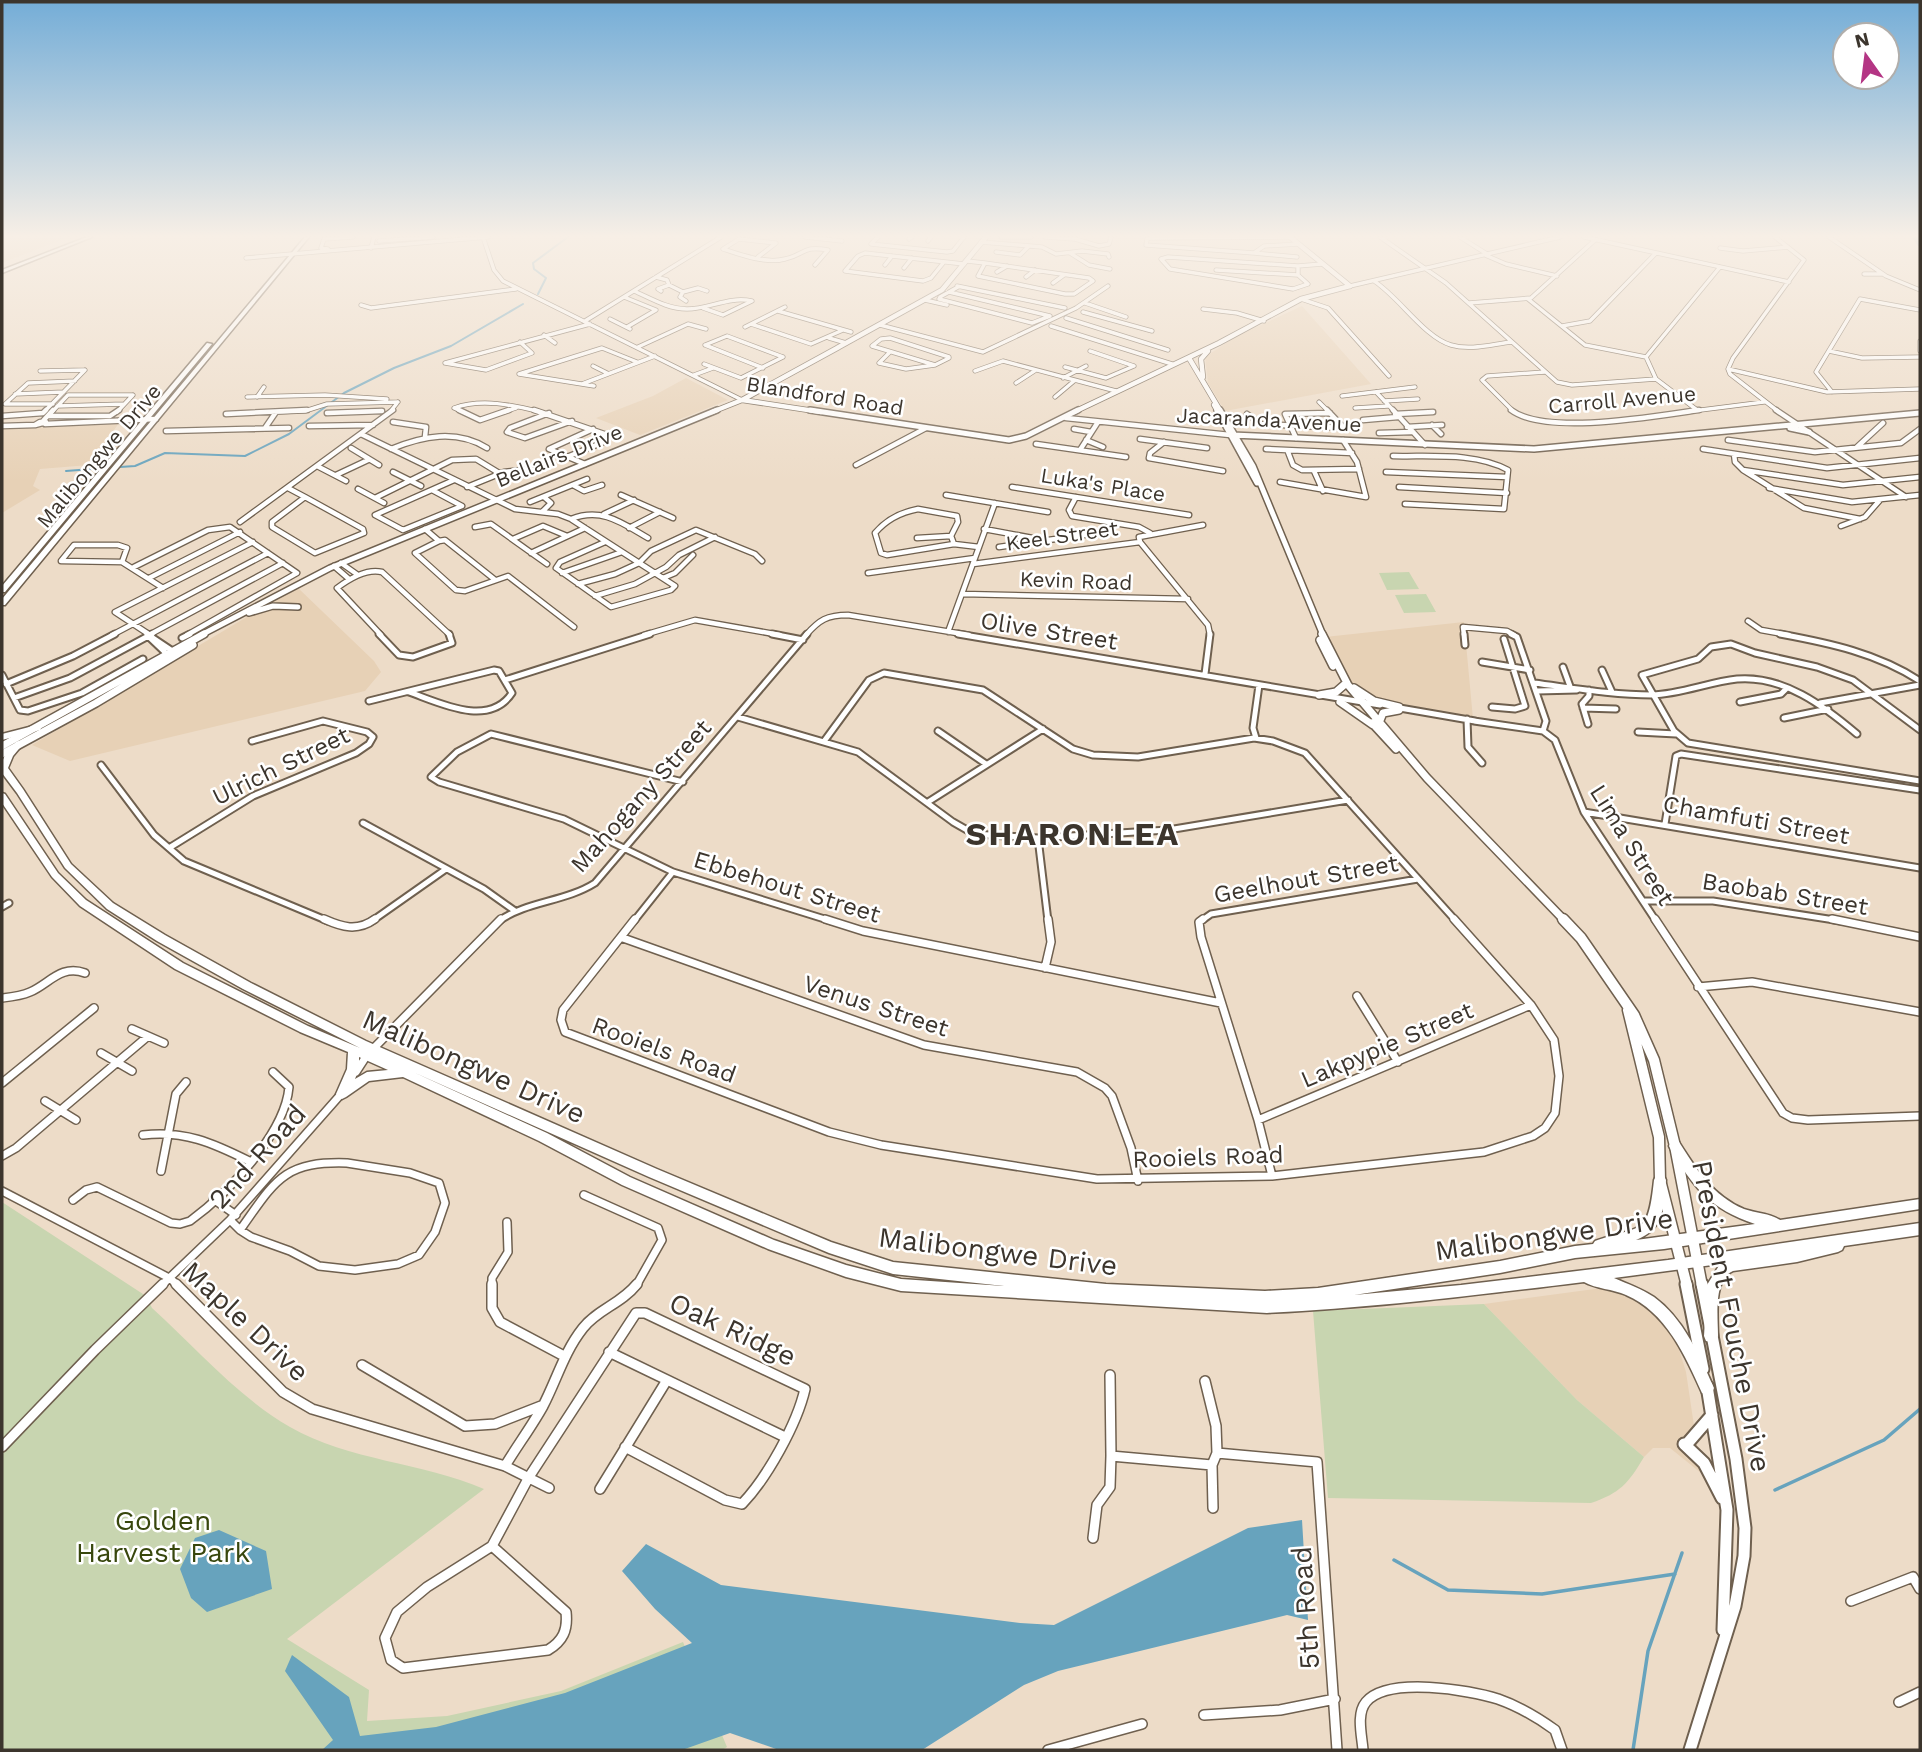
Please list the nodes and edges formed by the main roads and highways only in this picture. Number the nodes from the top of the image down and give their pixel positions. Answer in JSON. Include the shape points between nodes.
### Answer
{"nodes":[{"id":1,"x":230,"y":319,"type":"edge"},
{"id":2,"x":239,"y":319,"type":"edge"},
{"id":3,"x":2,"y":590,"type":"edge"},
{"id":4,"x":2,"y":603,"type":"edge"},
{"id":5,"x":37,"y":728,"type":"road end"},
{"id":6,"x":2,"y":737,"type":"edge"},
{"id":7,"x":19,"y":744,"type":"road end"},
{"id":8,"x":2,"y":768,"type":"edge"},
{"id":9,"x":2,"y":796,"type":"edge"},
{"id":10,"x":353,"y":1049,"type":"junction"},
{"id":11,"x":371,"y":1052,"type":"junction"},
{"id":12,"x":405,"y":1073,"type":"junction"},
{"id":13,"x":1675,"y":1146,"type":"road end"},
{"id":14,"x":1660,"y":1181,"type":"road end"},
{"id":15,"x":1920,"y":1204,"type":"edge"},
{"id":16,"x":1786,"y":1223,"type":"junction"},
{"id":17,"x":1920,"y":1229,"type":"edge"},
{"id":18,"x":1868,"y":1236,"type":"junction"},
{"id":19,"x":1575,"y":1252,"type":"junction"},
{"id":20,"x":1576,"y":1277,"type":"junction"},
{"id":21,"x":1711,"y":1336,"type":"road end"},
{"id":22,"x":1707,"y":1388,"type":"road end"}],
"edges":[{"from":1,"to":3,"type":"main road","name":"Malibongwe Drive"},
{"from":2,"to":4,"type":"main road","name":"Malibongwe Drive"},
{"from":5,"to":6,"type":"main road"},
{"from":7,"to":8,"type":"main road"},
{"from":8,"to":11,"type":"main road","name":"Malibongwe Drive","via":[[68,866],[110,906]]},
{"from":9,"to":10,"type":"main road","name":"Malibongwe Drive","via":[[55,875],[111,924],[179,966]]},
{"from":10,"to":11,"type":"main road","name":"Malibongwe Drive"},
{"from":10,"to":12,"type":"main road","via":[[353,1069],[343,1092],[367,1077]]},
{"from":11,"to":12,"type":"main road","name":"Malibongwe Drive"},
{"from":11,"to":19,"type":"main road","name":"Malibongwe Drive","via":[[829,1248],[893,1268],[1106,1290],[1265,1297],[1318,1294]]},
{"from":12,"to":20,"type":"main road","name":"Malibongwe Drive","via":[[626,1181],[772,1245],[901,1285],[1267,1307]]},
{"from":13,"to":16,"type":"main road","via":[[1693,1178],[1721,1203],[1759,1220]]},
{"from":14,"to":19,"type":"main road","via":[[1657,1212],[1647,1230]]},
{"from":15,"to":16,"type":"main road","name":"Malibongwe Drive"},
{"from":16,"to":19,"type":"main road","name":"Malibongwe Drive"},
{"from":17,"to":18,"type":"main road","name":"Malibongwe Drive"},
{"from":18,"to":20,"type":"main road","name":"Malibongwe Drive"},
{"from":18,"to":21,"type":"main road","via":[[1797,1256],[1723,1269],[1713,1285]]},
{"from":20,"to":22,"type":"main road","via":[[1618,1284],[1654,1304],[1677,1328]]}]}
